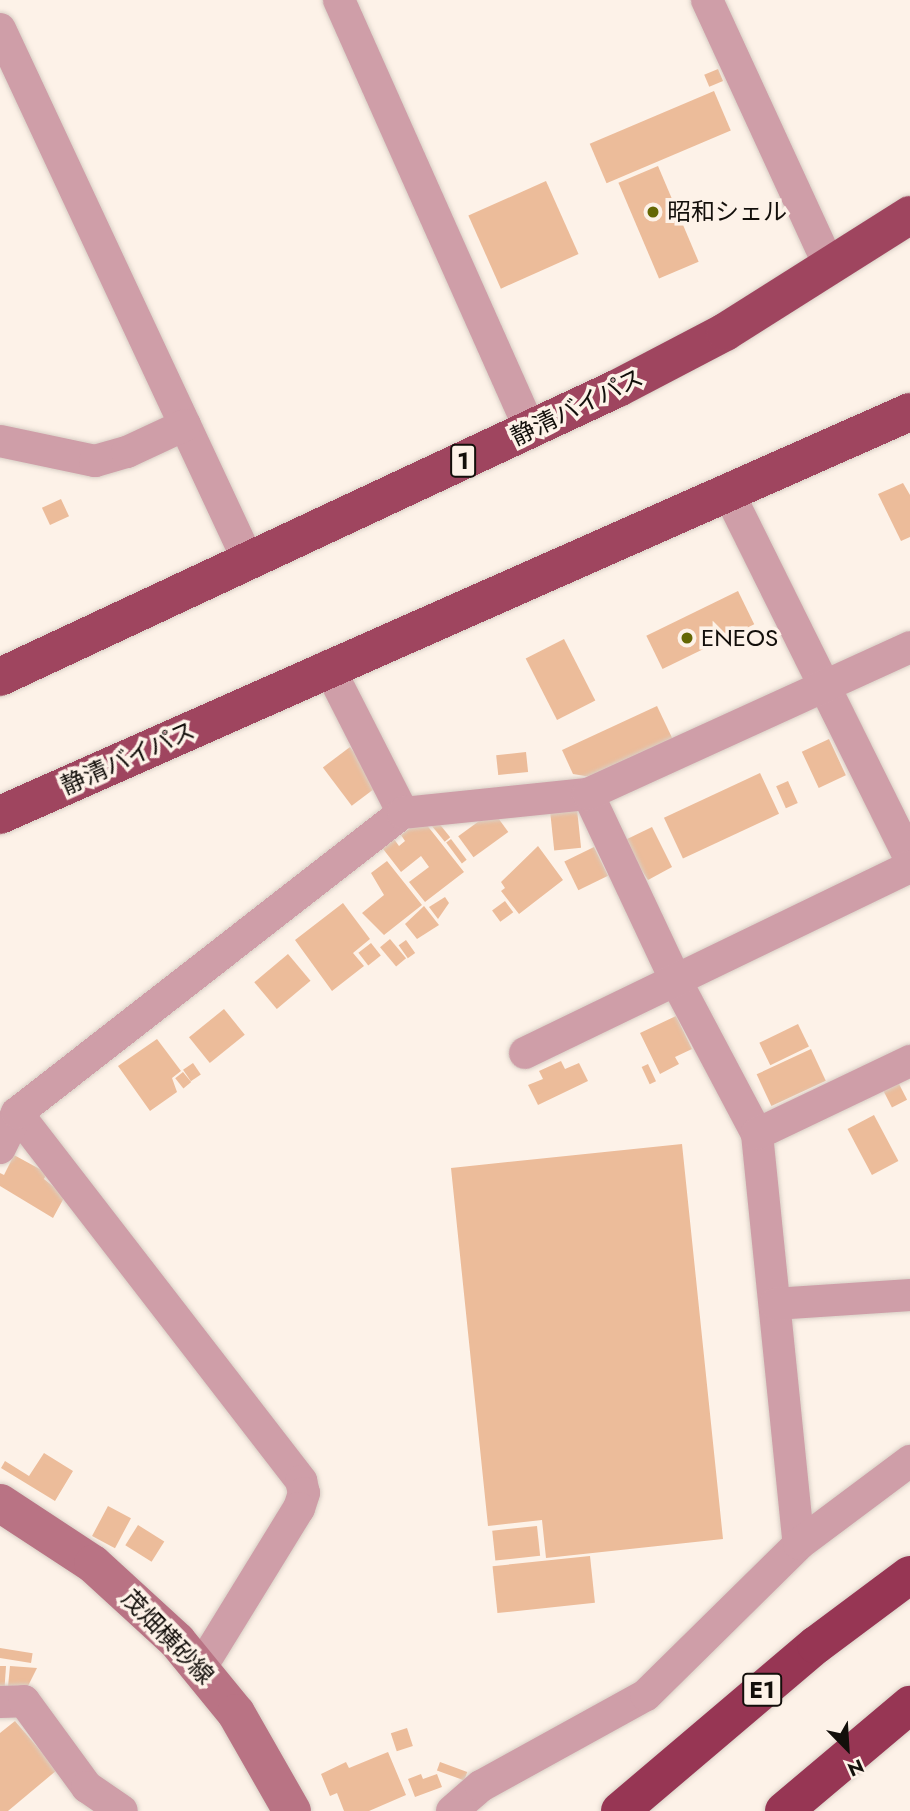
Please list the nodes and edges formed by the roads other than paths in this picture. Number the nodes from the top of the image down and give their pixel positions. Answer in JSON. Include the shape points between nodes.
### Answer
{"nodes":[{"id":1,"x":340,"y":0,"type":"edge"},
{"id":2,"x":707,"y":0,"type":"edge"},
{"id":3,"x":0,"y":29,"type":"edge"},
{"id":4,"x":910,"y":215,"type":"edge"},
{"id":5,"x":830,"y":268,"type":"junction"},
{"id":6,"x":910,"y":412,"type":"edge"},
{"id":7,"x":185,"y":425,"type":"junction"},
{"id":8,"x":530,"y":430,"type":"junction"},
{"id":9,"x":0,"y":441,"type":"edge"},
{"id":10,"x":729,"y":494,"type":"junction"},
{"id":11,"x":248,"y":560,"type":"junction"},
{"id":12,"x":910,"y":647,"type":"edge"},
{"id":13,"x":328,"y":666,"type":"junction"},
{"id":14,"x":0,"y":677,"type":"edge"},
{"id":15,"x":828,"y":686,"type":"junction"},
{"id":16,"x":588,"y":794,"type":"junction"},
{"id":17,"x":403,"y":813,"type":"junction"},
{"id":18,"x":0,"y":815,"type":"edge"},
{"id":19,"x":910,"y":859,"type":"edge"},
{"id":20,"x":910,"y":867,"type":"edge"},
{"id":21,"x":676,"y":981,"type":"junction"},
{"id":22,"x":525,"y":1054,"type":"dead end"},
{"id":23,"x":910,"y":1061,"type":"edge"},
{"id":24,"x":8,"y":1121,"type":"edge"},
{"id":25,"x":757,"y":1134,"type":"junction"},
{"id":26,"x":910,"y":1295,"type":"edge"},
{"id":27,"x":775,"y":1304,"type":"junction"},
{"id":28,"x":910,"y":1461,"type":"edge"},
{"id":29,"x":0,"y":1503,"type":"edge"},
{"id":30,"x":799,"y":1544,"type":"junction"},
{"id":31,"x":910,"y":1575,"type":"edge"},
{"id":32,"x":201,"y":1667,"type":"junction"},
{"id":33,"x":0,"y":1702,"type":"edge"},
{"id":34,"x":910,"y":1705,"type":"edge"},
{"id":35,"x":122,"y":1811,"type":"edge"},
{"id":36,"x":292,"y":1811,"type":"edge"},
{"id":37,"x":452,"y":1811,"type":"edge"},
{"id":38,"x":620,"y":1811,"type":"edge"},
{"id":39,"x":784,"y":1811,"type":"edge"}],
"edges":[{"from":1,"to":8,"type":"street"},
{"from":2,"to":5,"type":"street"},
{"from":3,"to":7,"type":"street"},
{"from":4,"to":5,"type":"highway","name":"静清バイパス","number":"1"},
{"from":5,"to":8,"type":"highway","name":"静清バイパス","number":"1","via":[[725,332]]},
{"from":6,"to":10,"type":"highway","name":"静清バイパス"},
{"from":7,"to":9,"type":"street","via":[[127,452],[95,461]]},
{"from":7,"to":11,"type":"street"},
{"from":8,"to":11,"type":"highway","name":"静清バイパス","number":"1"},
{"from":10,"to":13,"type":"highway","name":"静清バイパス"},
{"from":10,"to":15,"type":"street"},
{"from":11,"to":14,"type":"highway","name":"静清バイパス","number":"1"},
{"from":12,"to":15,"type":"street"},
{"from":13,"to":17,"type":"street"},
{"from":13,"to":18,"type":"highway","name":"静清バイパス"},
{"from":15,"to":16,"type":"street"},
{"from":15,"to":19,"type":"street"},
{"from":16,"to":17,"type":"street"},
{"from":16,"to":21,"type":"street"},
{"from":17,"to":24,"type":"street"},
{"from":20,"to":21,"type":"street"},
{"from":21,"to":22,"type":"street"},
{"from":21,"to":25,"type":"street"},
{"from":23,"to":25,"type":"street"},
{"from":24,"to":32,"type":"street","via":[[301,1481],[304,1493],[299,1508]]},
{"from":25,"to":27,"type":"street"},
{"from":26,"to":27,"type":"street"},
{"from":27,"to":30,"type":"street"},
{"from":28,"to":30,"type":"street"},
{"from":29,"to":32,"type":"main road","name":"茂畑横砂線","via":[[93,1564]]},
{"from":30,"to":37,"type":"street","via":[[646,1695],[481,1786]]},
{"from":31,"to":38,"type":"highway","number":"E1","via":[[816,1645]]},
{"from":32,"to":36,"type":"main road","name":"茂畑横砂線","via":[[268,1764]]},
{"from":33,"to":35,"type":"street","via":[[24,1701],[87,1787]]},
{"from":34,"to":39,"type":"highway"}]}
